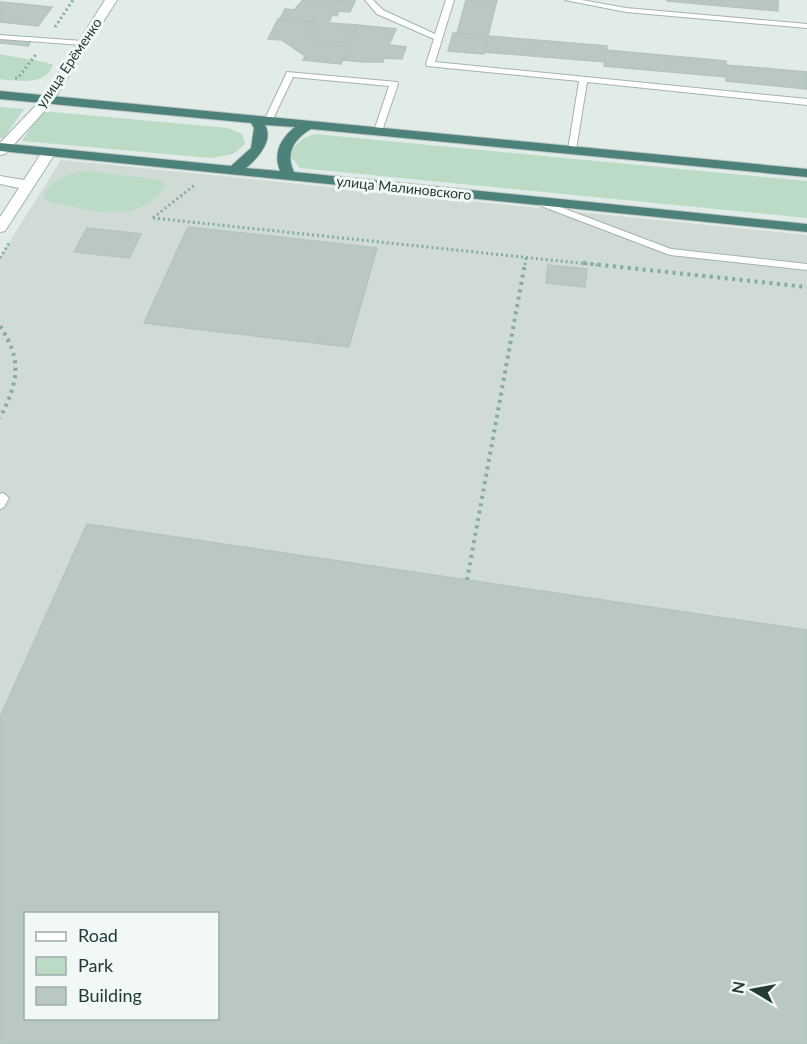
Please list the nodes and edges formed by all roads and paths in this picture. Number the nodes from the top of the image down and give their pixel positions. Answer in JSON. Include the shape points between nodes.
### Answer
{"nodes":[{"id":1,"x":111,"y":0,"type":"edge"},
{"id":2,"x":369,"y":0,"type":"edge"},
{"id":3,"x":450,"y":0,"type":"edge"},
{"id":4,"x":569,"y":0,"type":"edge"},
{"id":5,"x":807,"y":26,"type":"edge"},
{"id":6,"x":0,"y":37,"type":"edge"},
{"id":7,"x":438,"y":38,"type":"junction"},
{"id":8,"x":83,"y":43,"type":"junction"},
{"id":9,"x":582,"y":80,"type":"junction"},
{"id":10,"x":0,"y":95,"type":"edge"},
{"id":11,"x":47,"y":100,"type":"junction"},
{"id":12,"x":807,"y":102,"type":"edge"},
{"id":13,"x":262,"y":120,"type":"junction"},
{"id":14,"x":308,"y":124,"type":"junction"},
{"id":15,"x":378,"y":131,"type":"junction"},
{"id":16,"x":1,"y":148,"type":"edge"},
{"id":17,"x":572,"y":150,"type":"junction"},
{"id":18,"x":49,"y":152,"type":"junction"},
{"id":19,"x":233,"y":171,"type":"junction"},
{"id":20,"x":807,"y":173,"type":"edge"},
{"id":21,"x":289,"y":176,"type":"junction"},
{"id":22,"x":0,"y":180,"type":"edge"},
{"id":23,"x":186,"y":180,"type":"dead end"},
{"id":24,"x":26,"y":188,"type":"junction"},
{"id":25,"x":539,"y":202,"type":"junction"},
{"id":26,"x":0,"y":228,"type":"edge"},
{"id":27,"x":807,"y":228,"type":"edge"},
{"id":28,"x":10,"y":240,"type":"dead end"},
{"id":29,"x":526,"y":257,"type":"junction"},
{"id":30,"x":0,"y":258,"type":"edge"},
{"id":31,"x":807,"y":267,"type":"edge"},
{"id":32,"x":807,"y":286,"type":"edge"},
{"id":33,"x":0,"y":326,"type":"edge"},
{"id":34,"x":0,"y":418,"type":"edge"},
{"id":35,"x":467,"y":580,"type":"dead end"}],
"edges":[{"from":1,"to":8,"type":"street","name":"улица Ерёменко"},
{"from":2,"to":7,"type":"lane","via":[[380,12]]},
{"from":3,"to":7,"type":"lane"},
{"from":4,"to":5,"type":"lane","via":[[626,10]]},
{"from":6,"to":8,"type":"lane"},
{"from":7,"to":9,"type":"lane","via":[[430,64]]},
{"from":8,"to":11,"type":"street","name":"улица Ерёменко"},
{"from":9,"to":12,"type":"lane"},
{"from":9,"to":17,"type":"lane"},
{"from":10,"to":11,"type":"highway"},
{"from":11,"to":13,"type":"highway"},
{"from":11,"to":16,"type":"street","name":"улица Ерёменко"},
{"from":13,"to":14,"type":"highway"},
{"from":13,"to":15,"type":"lane","via":[[290,74],[394,84]]},
{"from":13,"to":19,"type":"highway","via":[[259,146]]},
{"from":14,"to":15,"type":"highway"},
{"from":14,"to":21,"type":"highway","via":[[284,147],[282,156]]},
{"from":15,"to":17,"type":"highway"},
{"from":16,"to":18,"type":"highway","name":"улица Малиновского"},
{"from":17,"to":20,"type":"highway"},
{"from":18,"to":19,"type":"highway","name":"улица Малиновского"},
{"from":18,"to":24,"type":"street"},
{"from":19,"to":21,"type":"highway","name":"улица Малиновского"},
{"from":21,"to":25,"type":"highway","name":"улица Малиновского"},
{"from":22,"to":24,"type":"street"},
{"from":23,"to":29,"type":"path","via":[[198,183],[153,218]]},
{"from":24,"to":26,"type":"street"},
{"from":25,"to":27,"type":"highway","name":"улица Малиновского"},
{"from":25,"to":31,"type":"lane","via":[[670,252]]},
{"from":28,"to":30,"type":"path"},
{"from":29,"to":32,"type":"path"},
{"from":29,"to":35,"type":"path"},
{"from":33,"to":34,"type":"path","via":[[14,346],[18,368]]}]}
